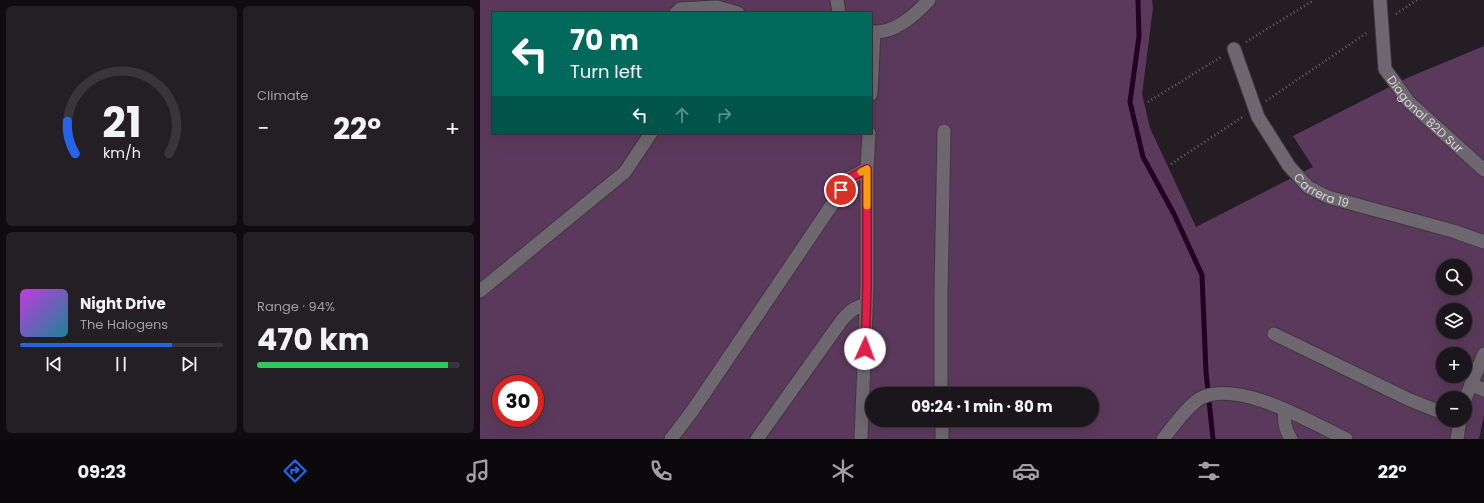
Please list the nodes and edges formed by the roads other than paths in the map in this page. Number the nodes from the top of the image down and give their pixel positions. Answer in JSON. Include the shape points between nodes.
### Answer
{"nodes":[{"id":1,"x":837,"y":0,"type":"edge"},
{"id":2,"x":929,"y":0,"type":"edge"},
{"id":3,"x":1380,"y":0,"type":"edge"},
{"id":4,"x":917,"y":6,"type":"edge"},
{"id":5,"x":677,"y":12,"type":"edge"},
{"id":6,"x":734,"y":12,"type":"edge"},
{"id":7,"x":839,"y":12,"type":"edge"},
{"id":8,"x":872,"y":32,"type":"edge"},
{"id":9,"x":1234,"y":49,"type":"dead end"},
{"id":10,"x":944,"y":131,"type":"dead end"},
{"id":11,"x":650,"y":134,"type":"edge"},
{"id":12,"x":869,"y":134,"type":"edge"},
{"id":13,"x":867,"y":169,"type":"junction"},
{"id":14,"x":1484,"y":170,"type":"edge"},
{"id":15,"x":1484,"y":242,"type":"edge"},
{"id":16,"x":480,"y":291,"type":"edge"},
{"id":17,"x":866,"y":305,"type":"junction"},
{"id":18,"x":1274,"y":334,"type":"dead end"},
{"id":19,"x":1484,"y":354,"type":"edge"},
{"id":20,"x":1471,"y":384,"type":"junction"},
{"id":21,"x":942,"y":387,"type":"edge"},
{"id":22,"x":1484,"y":390,"type":"edge"},
{"id":23,"x":1468,"y":391,"type":"edge"},
{"id":24,"x":1436,"y":409,"type":"edge"},
{"id":25,"x":1285,"y":410,"type":"junction"},
{"id":26,"x":942,"y":427,"type":"edge"},
{"id":27,"x":1459,"y":427,"type":"edge"},
{"id":28,"x":670,"y":439,"type":"edge"},
{"id":29,"x":757,"y":439,"type":"edge"},
{"id":30,"x":861,"y":439,"type":"edge"},
{"id":31,"x":942,"y":439,"type":"edge"},
{"id":32,"x":1163,"y":439,"type":"edge"},
{"id":33,"x":1291,"y":439,"type":"edge"},
{"id":34,"x":1346,"y":439,"type":"edge"},
{"id":35,"x":1457,"y":439,"type":"edge"}],
"edges":[{"from":1,"to":7,"type":"street"},
{"from":2,"to":4,"type":"street"},
{"from":3,"to":14,"type":"street","name":"Diagonal 82D Sur","via":[[1384,69],[1409,102]]},
{"from":4,"to":8,"type":"street","via":[[892,30]]},
{"from":5,"to":6,"type":"street","via":[[680,9],[717,7]]},
{"from":9,"to":15,"type":"street","name":"Carrera 19","via":[[1258,117],[1289,166],[1308,187],[1328,197]]},
{"from":10,"to":21,"type":"street"},
{"from":11,"to":16,"type":"street","via":[[624,172]]},
{"from":12,"to":13,"type":"street"},
{"from":13,"to":17,"type":"street"},
{"from":13,"to":28,"type":"street","via":[[850,178]]},
{"from":17,"to":29,"type":"street","via":[[852,309],[842,320]]},
{"from":17,"to":30,"type":"street"},
{"from":18,"to":24,"type":"street","via":[[1410,400]]},
{"from":19,"to":20,"type":"street"},
{"from":20,"to":22,"type":"street"},
{"from":20,"to":23,"type":"street"},
{"from":25,"to":32,"type":"street","via":[[1242,395],[1224,393],[1202,397]]},
{"from":25,"to":33,"type":"street","via":[[1283,418]]},
{"from":25,"to":34,"type":"street"},
{"from":26,"to":31,"type":"street"},
{"from":27,"to":35,"type":"street"}]}
